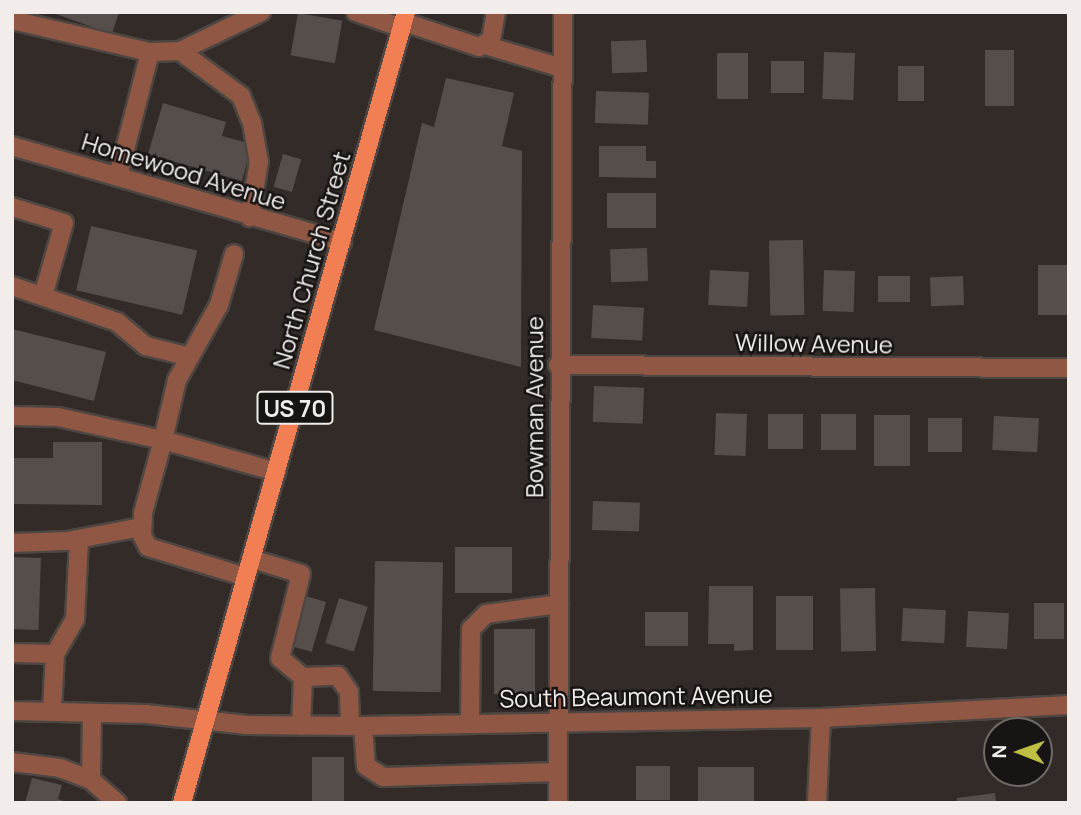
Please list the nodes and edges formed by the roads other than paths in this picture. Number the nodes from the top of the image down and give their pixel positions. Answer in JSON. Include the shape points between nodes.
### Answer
{"nodes":[{"id":1,"x":261,"y":12,"type":"edge"},
{"id":2,"x":356,"y":12,"type":"edge"},
{"id":3,"x":496,"y":12,"type":"edge"},
{"id":4,"x":563,"y":12,"type":"edge"},
{"id":5,"x":13,"y":17,"type":"edge"},
{"id":6,"x":404,"y":21,"type":"edge"},
{"id":7,"x":488,"y":46,"type":"junction"},
{"id":8,"x":180,"y":51,"type":"junction"},
{"id":9,"x":149,"y":52,"type":"junction"},
{"id":10,"x":562,"y":68,"type":"junction"},
{"id":11,"x":12,"y":146,"type":"edge"},
{"id":12,"x":118,"y":177,"type":"junction"},
{"id":13,"x":12,"y":207,"type":"edge"},
{"id":14,"x":250,"y":217,"type":"junction"},
{"id":15,"x":342,"y":242,"type":"junction"},
{"id":16,"x":234,"y":254,"type":"dead end"},
{"id":17,"x":12,"y":286,"type":"edge"},
{"id":18,"x":43,"y":296,"type":"junction"},
{"id":19,"x":190,"y":356,"type":"junction"},
{"id":20,"x":558,"y":365,"type":"junction"},
{"id":21,"x":1069,"y":368,"type":"edge"},
{"id":22,"x":12,"y":416,"type":"edge"},
{"id":23,"x":163,"y":440,"type":"junction"},
{"id":24,"x":276,"y":472,"type":"junction"},
{"id":25,"x":142,"y":527,"type":"junction"},
{"id":26,"x":79,"y":539,"type":"junction"},
{"id":27,"x":12,"y":543,"type":"edge"},
{"id":28,"x":252,"y":559,"type":"junction"},
{"id":29,"x":246,"y":577,"type":"junction"},
{"id":30,"x":559,"y":604,"type":"junction"},
{"id":31,"x":12,"y":653,"type":"edge"},
{"id":32,"x":55,"y":654,"type":"junction"},
{"id":33,"x":303,"y":677,"type":"junction"},
{"id":34,"x":1069,"y":705,"type":"edge"},
{"id":35,"x":12,"y":711,"type":"edge"},
{"id":36,"x":52,"y":712,"type":"junction"},
{"id":37,"x":92,"y":713,"type":"junction"},
{"id":38,"x":821,"y":718,"type":"junction"},
{"id":39,"x":204,"y":720,"type":"junction"},
{"id":40,"x":557,"y":720,"type":"junction"},
{"id":41,"x":470,"y":723,"type":"junction"},
{"id":42,"x":301,"y":726,"type":"junction"},
{"id":43,"x":356,"y":726,"type":"junction"},
{"id":44,"x":12,"y":762,"type":"edge"},
{"id":45,"x":558,"y":772,"type":"junction"},
{"id":46,"x":91,"y":780,"type":"junction"},
{"id":47,"x":117,"y":803,"type":"edge"},
{"id":48,"x":182,"y":803,"type":"edge"},
{"id":49,"x":558,"y":803,"type":"edge"},
{"id":50,"x":817,"y":803,"type":"edge"}],
"edges":[{"from":1,"to":8,"type":"street"},
{"from":2,"to":6,"type":"street"},
{"from":3,"to":7,"type":"street"},
{"from":4,"to":10,"type":"street","name":"Bowman Avenue"},
{"from":5,"to":9,"type":"street"},
{"from":6,"to":7,"type":"street"},
{"from":6,"to":15,"type":"main road","name":"North Church Street","number":"US 70"},
{"from":7,"to":10,"type":"street"},
{"from":8,"to":9,"type":"street"},
{"from":8,"to":14,"type":"street","via":[[241,96],[259,161]]},
{"from":9,"to":12,"type":"street"},
{"from":10,"to":20,"type":"street","name":"Bowman Avenue"},
{"from":11,"to":12,"type":"street","name":"Homewood Avenue"},
{"from":12,"to":14,"type":"street","name":"Homewood Avenue"},
{"from":13,"to":18,"type":"street","via":[[64,223]]},
{"from":14,"to":15,"type":"street","name":"Homewood Avenue"},
{"from":15,"to":24,"type":"main road","name":"North Church Street","number":"US 70"},
{"from":16,"to":19,"type":"street","via":[[219,305]]},
{"from":17,"to":18,"type":"street"},
{"from":18,"to":19,"type":"street","via":[[117,322],[146,346]]},
{"from":19,"to":23,"type":"street","via":[[177,380]]},
{"from":20,"to":21,"type":"street","name":"Willow Avenue"},
{"from":20,"to":30,"type":"street","name":"Bowman Avenue"},
{"from":22,"to":23,"type":"street","via":[[58,417]]},
{"from":23,"to":24,"type":"street"},
{"from":23,"to":25,"type":"street"},
{"from":24,"to":28,"type":"main road","name":"North Church Street","number":"US 70"},
{"from":25,"to":26,"type":"street"},
{"from":25,"to":29,"type":"street","via":[[148,547],[158,554]]},
{"from":26,"to":27,"type":"street"},
{"from":26,"to":32,"type":"street","via":[[75,618],[70,635]]},
{"from":28,"to":29,"type":"main road","name":"North Church Street","number":"US 70"},
{"from":28,"to":33,"type":"street","via":[[301,574],[280,658]]},
{"from":29,"to":39,"type":"main road","name":"North Church Street","number":"US 70"},
{"from":30,"to":40,"type":"street","name":"Bowman Avenue"},
{"from":30,"to":41,"type":"street","via":[[486,614],[471,629]]},
{"from":31,"to":32,"type":"street"},
{"from":32,"to":36,"type":"street"},
{"from":33,"to":42,"type":"street"},
{"from":33,"to":43,"type":"street","via":[[338,676],[349,692]]},
{"from":34,"to":38,"type":"street","name":"South Beaumont Avenue"},
{"from":35,"to":36,"type":"street","name":"South Beaumont Avenue"},
{"from":36,"to":37,"type":"street","name":"South Beaumont Avenue"},
{"from":37,"to":39,"type":"street","name":"South Beaumont Avenue"},
{"from":37,"to":46,"type":"street"},
{"from":38,"to":40,"type":"street","name":"South Beaumont Avenue"},
{"from":38,"to":50,"type":"street"},
{"from":39,"to":42,"type":"street","name":"South Beaumont Avenue"},
{"from":39,"to":48,"type":"main road","name":"North Church Street","number":"US 70"},
{"from":40,"to":41,"type":"street","name":"South Beaumont Avenue"},
{"from":40,"to":45,"type":"street","name":"Bowman Avenue"},
{"from":41,"to":43,"type":"street","name":"South Beaumont Avenue"},
{"from":42,"to":43,"type":"street","name":"South Beaumont Avenue"},
{"from":43,"to":45,"type":"street","via":[[366,766],[383,777]]},
{"from":44,"to":46,"type":"street","via":[[60,768]]},
{"from":45,"to":49,"type":"street","name":"Bowman Avenue"},
{"from":46,"to":47,"type":"street"}]}
